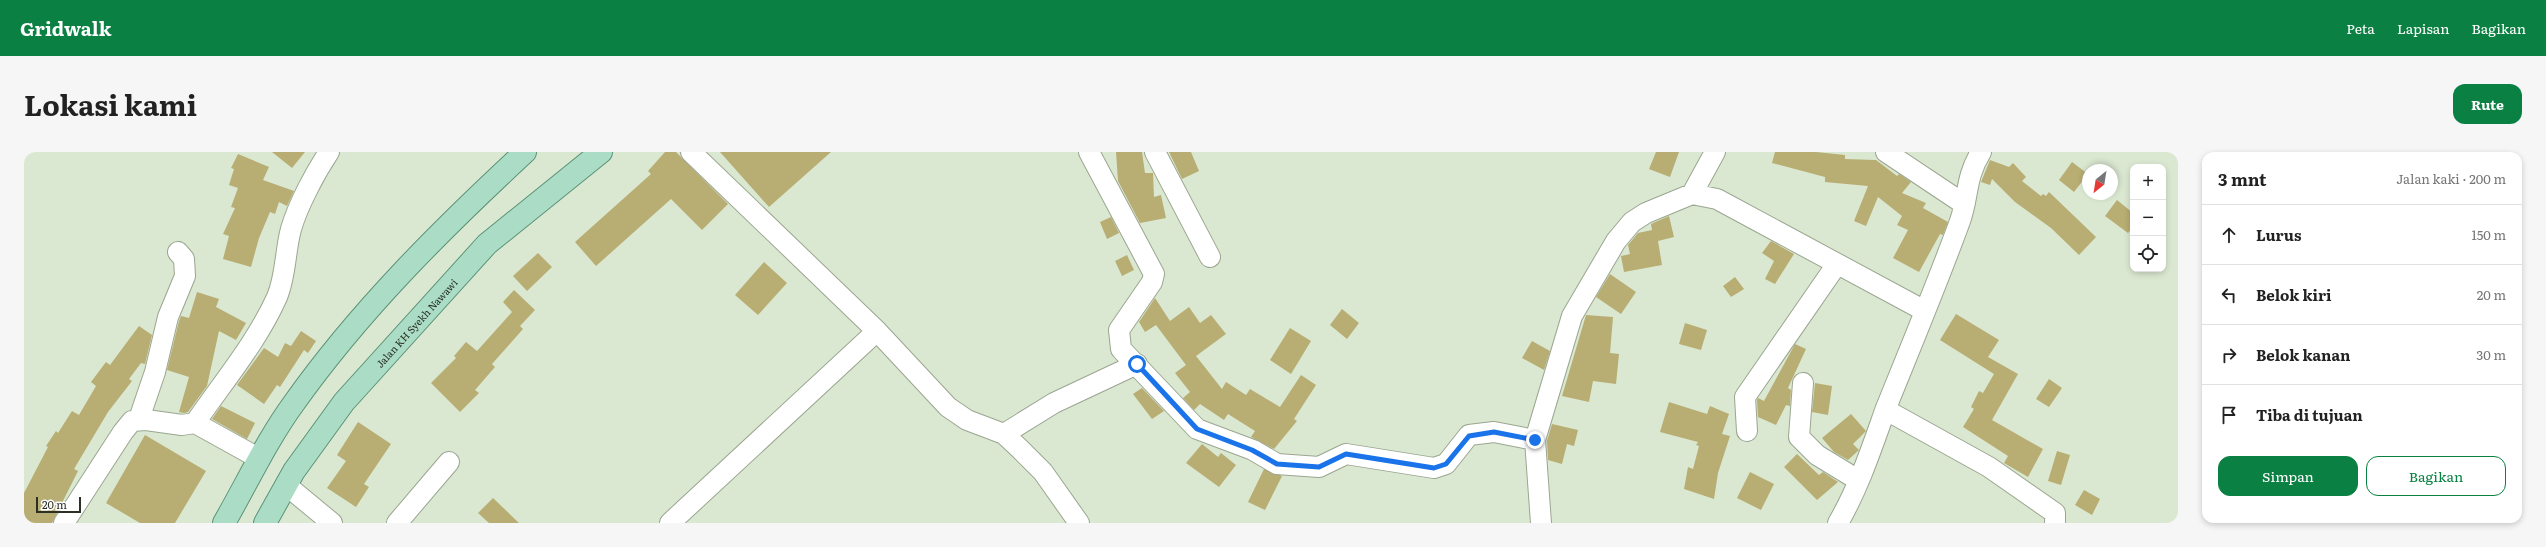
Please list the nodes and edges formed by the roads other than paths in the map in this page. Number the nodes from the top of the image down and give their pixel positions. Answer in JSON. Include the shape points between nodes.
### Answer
{"nodes":[{"id":1,"x":328,"y":152,"type":"edge"},
{"id":2,"x":525,"y":152,"type":"edge"},
{"id":3,"x":601,"y":152,"type":"edge"},
{"id":4,"x":691,"y":152,"type":"edge"},
{"id":5,"x":1089,"y":152,"type":"edge"},
{"id":6,"x":1155,"y":152,"type":"edge"},
{"id":7,"x":1715,"y":152,"type":"edge"},
{"id":8,"x":1886,"y":152,"type":"edge"},
{"id":9,"x":1981,"y":152,"type":"edge"},
{"id":10,"x":1692,"y":194,"type":"junction"},
{"id":11,"x":1964,"y":204,"type":"junction"},
{"id":12,"x":178,"y":252,"type":"dead end"},
{"id":13,"x":1210,"y":257,"type":"dead end"},
{"id":14,"x":1837,"y":264,"type":"junction"},
{"id":15,"x":1925,"y":311,"type":"junction"},
{"id":16,"x":877,"y":331,"type":"junction"},
{"id":17,"x":1137,"y":364,"type":"junction"},
{"id":18,"x":1803,"y":382,"type":"dead end"},
{"id":19,"x":1886,"y":410,"type":"junction"},
{"id":20,"x":139,"y":420,"type":"junction"},
{"id":21,"x":196,"y":423,"type":"junction"},
{"id":22,"x":1747,"y":431,"type":"dead end"},
{"id":23,"x":1004,"y":434,"type":"junction"},
{"id":24,"x":1535,"y":440,"type":"junction"},
{"id":25,"x":260,"y":459,"type":"junction"},
{"id":26,"x":450,"y":462,"type":"dead end"},
{"id":27,"x":1858,"y":480,"type":"junction"},
{"id":28,"x":286,"y":485,"type":"junction"},
{"id":29,"x":64,"y":523,"type":"edge"},
{"id":30,"x":224,"y":523,"type":"edge"},
{"id":31,"x":265,"y":523,"type":"edge"},
{"id":32,"x":332,"y":523,"type":"edge"},
{"id":33,"x":397,"y":523,"type":"edge"},
{"id":34,"x":670,"y":523,"type":"edge"},
{"id":35,"x":1079,"y":523,"type":"edge"},
{"id":36,"x":1541,"y":523,"type":"edge"},
{"id":37,"x":1838,"y":523,"type":"edge"},
{"id":38,"x":2054,"y":523,"type":"edge"}],
"edges":[{"from":1,"to":21,"type":"street","via":[[315,174],[292,227],[277,297],[262,327]]},
{"from":2,"to":25,"type":"main road","via":[[451,220],[359,321],[293,403]]},
{"from":3,"to":28,"type":"main road","name":"Jalan KH Syekh Nawawi","via":[[487,244],[344,402]]},
{"from":4,"to":16,"type":"street"},
{"from":5,"to":17,"type":"street","via":[[1154,274],[1152,282],[1119,330],[1121,349]]},
{"from":6,"to":13,"type":"street"},
{"from":7,"to":10,"type":"street"},
{"from":8,"to":11,"type":"street"},
{"from":9,"to":11,"type":"street","via":[[1971,168]]},
{"from":10,"to":14,"type":"street","via":[[1717,199]]},
{"from":10,"to":24,"type":"street","via":[[1646,213],[1632,222],[1616,241],[1572,316]]},
{"from":11,"to":15,"type":"street","via":[[1961,220]]},
{"from":12,"to":20,"type":"street","via":[[184,259],[186,276],[168,317],[155,372]]},
{"from":14,"to":15,"type":"street"},
{"from":14,"to":22,"type":"street","via":[[1745,397]]},
{"from":15,"to":19,"type":"street"},
{"from":16,"to":23,"type":"street","via":[[948,407],[967,420]]},
{"from":16,"to":34,"type":"street"},
{"from":17,"to":23,"type":"street","via":[[1054,403]]},
{"from":17,"to":24,"type":"street","via":[[1197,429],[1252,450],[1277,464],[1319,467],[1346,454],[1434,468],[1446,464],[1469,436],[1494,432]]},
{"from":18,"to":27,"type":"street","via":[[1799,437],[1817,455]]},
{"from":19,"to":27,"type":"street","via":[[1871,453]]},
{"from":19,"to":38,"type":"street","via":[[1989,467],[2055,512]]},
{"from":20,"to":21,"type":"street","via":[[182,425]]},
{"from":20,"to":29,"type":"street","via":[[132,421],[123,432]]},
{"from":21,"to":25,"type":"street"},
{"from":23,"to":35,"type":"street","via":[[1043,472]]},
{"from":24,"to":36,"type":"street"},
{"from":25,"to":30,"type":"main road"},
{"from":26,"to":33,"type":"street"},
{"from":27,"to":37,"type":"street"},
{"from":28,"to":31,"type":"main road","name":"Jalan KH Syekh Nawawi"},
{"from":28,"to":32,"type":"street"}]}
